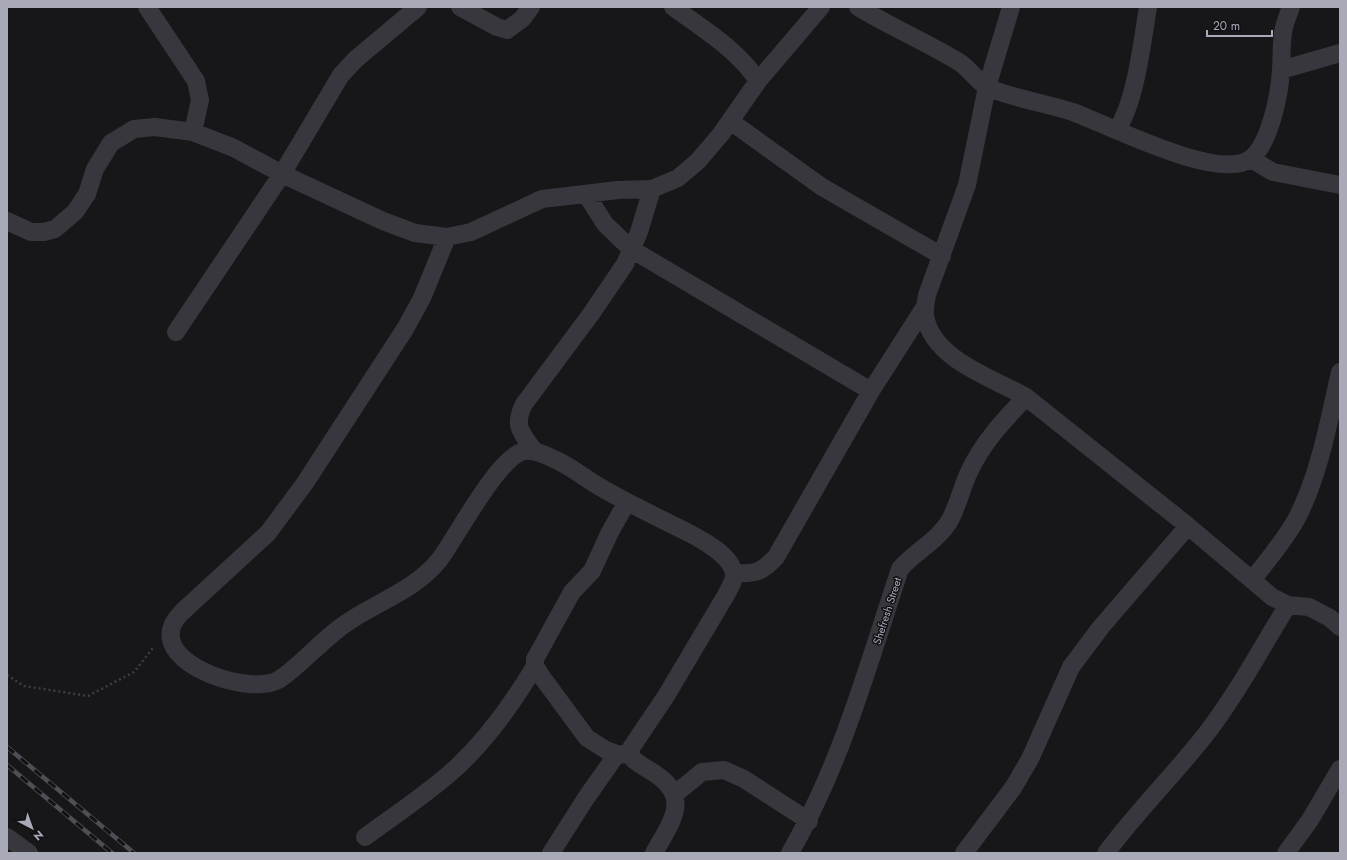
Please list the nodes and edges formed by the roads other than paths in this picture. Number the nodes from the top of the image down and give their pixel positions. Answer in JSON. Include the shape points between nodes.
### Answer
{"nodes":[{"id":1,"x":418,"y":7,"type":"edge"},
{"id":2,"x":460,"y":7,"type":"edge"},
{"id":3,"x":531,"y":7,"type":"edge"},
{"id":4,"x":673,"y":7,"type":"edge"},
{"id":5,"x":821,"y":7,"type":"edge"},
{"id":6,"x":858,"y":7,"type":"edge"},
{"id":7,"x":1010,"y":7,"type":"edge"},
{"id":8,"x":1148,"y":7,"type":"edge"},
{"id":9,"x":1291,"y":7,"type":"edge"},
{"id":10,"x":148,"y":8,"type":"edge"},
{"id":11,"x":1340,"y":53,"type":"edge"},
{"id":12,"x":1281,"y":70,"type":"junction"},
{"id":13,"x":758,"y":81,"type":"junction"},
{"id":14,"x":987,"y":87,"type":"junction"},
{"id":15,"x":730,"y":121,"type":"junction"},
{"id":16,"x":1117,"y":130,"type":"junction"},
{"id":17,"x":193,"y":132,"type":"junction"},
{"id":18,"x":1251,"y":159,"type":"junction"},
{"id":19,"x":282,"y":174,"type":"junction"},
{"id":20,"x":1340,"y":185,"type":"edge"},
{"id":21,"x":652,"y":189,"type":"junction"},
{"id":22,"x":586,"y":194,"type":"junction"},
{"id":23,"x":7,"y":221,"type":"edge"},
{"id":24,"x":447,"y":237,"type":"junction"},
{"id":25,"x":632,"y":250,"type":"junction"},
{"id":26,"x":942,"y":256,"type":"junction"},
{"id":27,"x":924,"y":308,"type":"junction"},
{"id":28,"x":176,"y":332,"type":"dead end"},
{"id":29,"x":1340,"y":372,"type":"edge"},
{"id":30,"x":871,"y":390,"type":"junction"},
{"id":31,"x":1026,"y":397,"type":"junction"},
{"id":32,"x":534,"y":451,"type":"junction"},
{"id":33,"x":627,"y":502,"type":"junction"},
{"id":34,"x":1188,"y":526,"type":"junction"},
{"id":35,"x":734,"y":573,"type":"junction"},
{"id":36,"x":1252,"y":580,"type":"junction"},
{"id":37,"x":1288,"y":605,"type":"junction"},
{"id":38,"x":1340,"y":627,"type":"edge"},
{"id":39,"x":535,"y":666,"type":"junction"},
{"id":40,"x":624,"y":754,"type":"junction"},
{"id":41,"x":1340,"y":769,"type":"edge"},
{"id":42,"x":675,"y":794,"type":"junction"},
{"id":43,"x":809,"y":821,"type":"junction"},
{"id":44,"x":7,"y":837,"type":"edge"},
{"id":45,"x":365,"y":837,"type":"dead end"},
{"id":46,"x":28,"y":853,"type":"edge"},
{"id":47,"x":551,"y":853,"type":"edge"},
{"id":48,"x":654,"y":853,"type":"edge"},
{"id":49,"x":790,"y":853,"type":"edge"},
{"id":50,"x":964,"y":853,"type":"edge"},
{"id":51,"x":1106,"y":853,"type":"edge"},
{"id":52,"x":1286,"y":853,"type":"edge"}],
"edges":[{"from":1,"to":19,"type":"street","via":[[356,59],[341,76]]},
{"from":2,"to":3,"type":"street","via":[[496,27],[507,30],[522,19]]},
{"from":4,"to":13,"type":"street","via":[[718,39]]},
{"from":5,"to":13,"type":"street"},
{"from":6,"to":14,"type":"street","via":[[962,64]]},
{"from":7,"to":14,"type":"street"},
{"from":8,"to":16,"type":"street","via":[[1132,90],[1126,112]]},
{"from":9,"to":12,"type":"street","via":[[1283,33]]},
{"from":10,"to":17,"type":"street","via":[[196,82],[200,100]]},
{"from":11,"to":12,"type":"street"},
{"from":12,"to":18,"type":"street","via":[[1273,116],[1267,134]]},
{"from":13,"to":15,"type":"street"},
{"from":14,"to":16,"type":"street","via":[[1072,112]]},
{"from":14,"to":26,"type":"street","via":[[966,185]]},
{"from":15,"to":21,"type":"street","via":[[698,161],[678,178]]},
{"from":15,"to":26,"type":"street","via":[[822,187]]},
{"from":16,"to":18,"type":"street","via":[[1149,144],[1209,163],[1236,164]]},
{"from":17,"to":19,"type":"street","via":[[234,148]]},
{"from":17,"to":23,"type":"street","via":[[155,127],[134,129],[111,143],[95,169],[87,194],[75,212],[55,229],[31,232]]},
{"from":18,"to":20,"type":"street","via":[[1273,172]]},
{"from":19,"to":24,"type":"street","via":[[383,221],[415,233]]},
{"from":19,"to":28,"type":"street"},
{"from":21,"to":22,"type":"street"},
{"from":21,"to":25,"type":"street"},
{"from":22,"to":24,"type":"street","via":[[542,199],[471,232]]},
{"from":22,"to":25,"type":"street","via":[[605,224]]},
{"from":24,"to":32,"type":"street","via":[[422,298],[405,329],[305,483],[268,533],[172,624],[171,637],[174,647],[191,666],[250,685],[268,685],[279,680],[342,626],[426,576],[498,473],[511,458],[526,450]]},
{"from":25,"to":30,"type":"street"},
{"from":25,"to":32,"type":"street","via":[[591,314],[524,404],[518,416],[519,426]]},
{"from":26,"to":27,"type":"street"},
{"from":27,"to":30,"type":"street"},
{"from":27,"to":31,"type":"street","via":[[925,318],[934,337],[961,364]]},
{"from":29,"to":36,"type":"street","via":[[1327,430],[1308,493],[1297,518]]},
{"from":30,"to":35,"type":"street","via":[[776,557],[758,572]]},
{"from":31,"to":34,"type":"street"},
{"from":31,"to":43,"type":"street","name":"Shefresh Street","via":[[981,449],[968,473],[950,520],[940,534],[909,558],[900,569],[850,725]]},
{"from":32,"to":33,"type":"street","via":[[555,459]]},
{"from":33,"to":35,"type":"street","via":[[713,547]]},
{"from":33,"to":39,"type":"street","via":[[592,570],[572,592],[535,659]]},
{"from":34,"to":36,"type":"street"},
{"from":34,"to":50,"type":"street","via":[[1101,627],[1071,667],[1030,759],[1013,788]]},
{"from":35,"to":40,"type":"street","via":[[734,580],[726,595],[666,696],[631,748]]},
{"from":36,"to":37,"type":"street","via":[[1272,597]]},
{"from":37,"to":38,"type":"street","via":[[1309,607],[1330,618]]},
{"from":37,"to":51,"type":"street","via":[[1206,733],[1164,785],[1129,822]]},
{"from":39,"to":40,"type":"street","via":[[583,734],[598,746]]},
{"from":39,"to":45,"type":"street","via":[[515,699],[478,745],[433,787]]},
{"from":40,"to":42,"type":"street","via":[[661,778]]},
{"from":40,"to":47,"type":"street","via":[[586,798]]},
{"from":41,"to":52,"type":"street","via":[[1310,820]]},
{"from":42,"to":43,"type":"street","via":[[702,772],[724,770],[744,779]]},
{"from":42,"to":48,"type":"street","via":[[677,806]]},
{"from":43,"to":49,"type":"street","name":"Shefresh Street"},
{"from":44,"to":46,"type":"street"}]}
